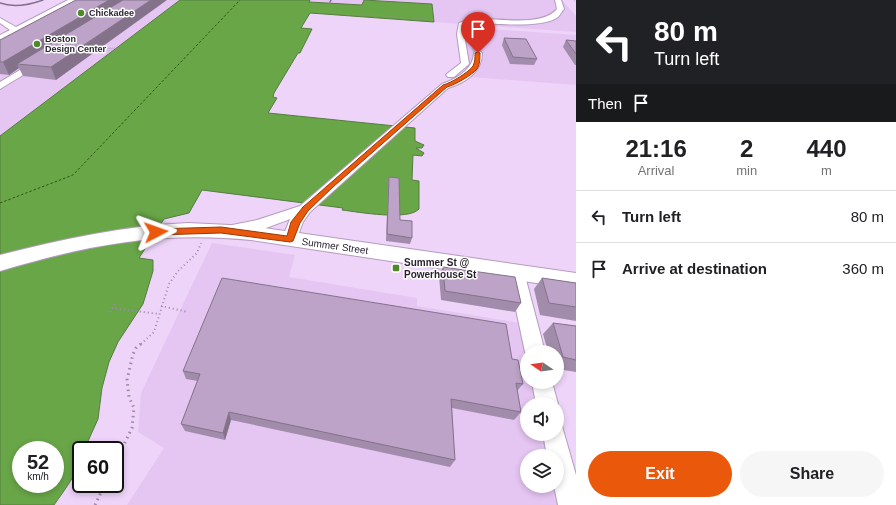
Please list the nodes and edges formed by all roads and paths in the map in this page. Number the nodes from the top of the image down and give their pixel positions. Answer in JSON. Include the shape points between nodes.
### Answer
{"nodes":[{"id":1,"x":73,"y":0,"type":"edge"},
{"id":2,"x":558,"y":0,"type":"edge"},
{"id":3,"x":574,"y":0,"type":"edge"},
{"id":4,"x":576,"y":3,"type":"edge"},
{"id":5,"x":311,"y":11,"type":"dead end"},
{"id":6,"x":427,"y":19,"type":"dead end"},
{"id":7,"x":0,"y":20,"type":"edge"},
{"id":8,"x":488,"y":22,"type":"junction"},
{"id":9,"x":16,"y":30,"type":"junction"},
{"id":10,"x":0,"y":38,"type":"edge"},
{"id":11,"x":121,"y":48,"type":"dead end"},
{"id":12,"x":99,"y":49,"type":"edge"},
{"id":13,"x":49,"y":55,"type":"edge"},
{"id":14,"x":0,"y":86,"type":"edge"},
{"id":15,"x":445,"y":86,"type":"junction"},
{"id":16,"x":306,"y":209,"type":"junction"},
{"id":17,"x":221,"y":230,"type":"junction"},
{"id":18,"x":290,"y":239,"type":"junction"},
{"id":19,"x":201,"y":241,"type":"dead end"},
{"id":20,"x":0,"y":263,"type":"edge"},
{"id":21,"x":516,"y":272,"type":"junction"},
{"id":22,"x":576,"y":281,"type":"edge"},
{"id":23,"x":114,"y":304,"type":"dead end"},
{"id":24,"x":161,"y":306,"type":"junction"},
{"id":25,"x":112,"y":308,"type":"junction"},
{"id":26,"x":110,"y":312,"type":"dead end"},
{"id":27,"x":188,"y":312,"type":"dead end"},
{"id":28,"x":159,"y":314,"type":"junction"},
{"id":29,"x":533,"y":345,"type":"edge"},
{"id":30,"x":556,"y":441,"type":"edge"},
{"id":31,"x":124,"y":444,"type":"edge"},
{"id":32,"x":101,"y":493,"type":"edge"},
{"id":33,"x":95,"y":505,"type":"edge"},
{"id":34,"x":571,"y":505,"type":"edge"}],
"edges":[{"from":1,"to":9,"type":"street"},
{"from":2,"to":8,"type":"street","via":[[563,9],[556,17],[532,22]]},
{"from":3,"to":4,"type":"path"},
{"from":5,"to":6,"type":"path"},
{"from":7,"to":9,"type":"street"},
{"from":8,"to":15,"type":"street","via":[[478,24],[475,28],[478,40],[478,60],[475,68]]},
{"from":8,"to":15,"type":"street","via":[[462,25],[459,30],[466,58],[465,64],[445,81]]},
{"from":9,"to":10,"type":"street"},
{"from":11,"to":12,"type":"path","via":[[103,48],[116,49],[114,51]]},
{"from":13,"to":14,"type":"street"},
{"from":15,"to":16,"type":"street"},
{"from":16,"to":17,"type":"street","via":[[260,225]]},
{"from":16,"to":18,"type":"street","via":[[296,222]]},
{"from":17,"to":18,"type":"main road","name":"Summer Street"},
{"from":17,"to":20,"type":"main road","name":"Summer Street","via":[[163,231],[84,241]]},
{"from":18,"to":21,"type":"main road","name":"Summer Street"},
{"from":19,"to":24,"type":"path","via":[[197,253],[169,284]]},
{"from":21,"to":22,"type":"main road","name":"Summer Street"},
{"from":21,"to":29,"type":"street"},
{"from":23,"to":25,"type":"path"},
{"from":24,"to":27,"type":"path"},
{"from":24,"to":28,"type":"path"},
{"from":25,"to":26,"type":"path"},
{"from":25,"to":28,"type":"path"},
{"from":28,"to":31,"type":"path","via":[[154,332],[133,354],[128,380],[129,397],[134,408],[132,428]]},
{"from":30,"to":34,"type":"street"},
{"from":32,"to":33,"type":"path"}]}
